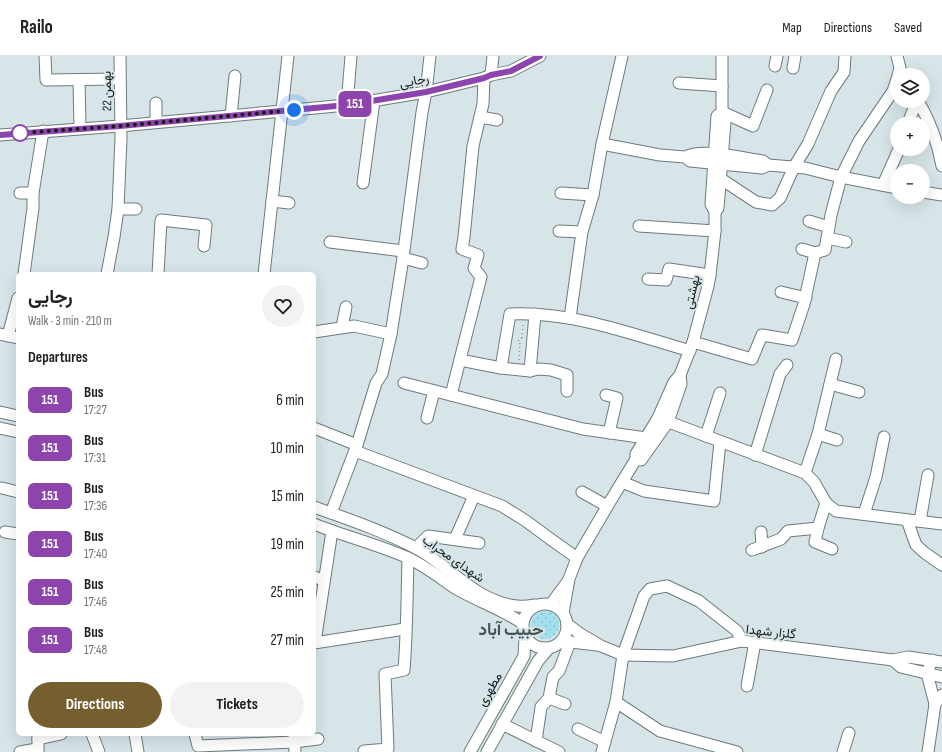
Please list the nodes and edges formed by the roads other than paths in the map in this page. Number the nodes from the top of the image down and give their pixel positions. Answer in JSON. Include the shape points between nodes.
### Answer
{"nodes":[{"id":1,"x":45,"y":56,"type":"edge"},
{"id":2,"x":120,"y":56,"type":"edge"},
{"id":3,"x":288,"y":56,"type":"edge"},
{"id":4,"x":351,"y":56,"type":"edge"},
{"id":5,"x":430,"y":56,"type":"edge"},
{"id":6,"x":493,"y":56,"type":"edge"},
{"id":7,"x":540,"y":56,"type":"edge"},
{"id":8,"x":622,"y":56,"type":"edge"},
{"id":9,"x":722,"y":56,"type":"edge"},
{"id":10,"x":795,"y":56,"type":"edge"},
{"id":11,"x":845,"y":56,"type":"edge"},
{"id":12,"x":897,"y":56,"type":"edge"},
{"id":13,"x":792,"y":68,"type":"dead end"},
{"id":14,"x":900,"y":68,"type":"edge"},
{"id":15,"x":235,"y":76,"type":"dead end"},
{"id":16,"x":487,"y":76,"type":"junction"},
{"id":17,"x":119,"y":79,"type":"junction"},
{"id":18,"x":78,"y":80,"type":"junction"},
{"id":19,"x":679,"y":83,"type":"dead end"},
{"id":20,"x":722,"y":86,"type":"junction"},
{"id":21,"x":767,"y":90,"type":"dead end"},
{"id":22,"x":426,"y":92,"type":"junction"},
{"id":23,"x":890,"y":95,"type":"edge"},
{"id":24,"x":374,"y":101,"type":"junction"},
{"id":25,"x":156,"y":103,"type":"dead end"},
{"id":26,"x":347,"y":105,"type":"junction"},
{"id":27,"x":922,"y":108,"type":"edge"},
{"id":28,"x":281,"y":112,"type":"junction"},
{"id":29,"x":722,"y":112,"type":"junction"},
{"id":30,"x":231,"y":116,"type":"junction"},
{"id":31,"x":480,"y":117,"type":"junction"},
{"id":32,"x":496,"y":120,"type":"dead end"},
{"id":33,"x":156,"y":122,"type":"junction"},
{"id":34,"x":120,"y":126,"type":"junction"},
{"id":35,"x":80,"y":128,"type":"junction"},
{"id":36,"x":43,"y":131,"type":"junction"},
{"id":37,"x":0,"y":135,"type":"edge"},
{"id":38,"x":602,"y":144,"type":"junction"},
{"id":39,"x":896,"y":156,"type":"edge"},
{"id":40,"x":718,"y":159,"type":"junction"},
{"id":41,"x":942,"y":166,"type":"edge"},
{"id":42,"x":794,"y":167,"type":"junction"},
{"id":43,"x":841,"y":177,"type":"junction"},
{"id":44,"x":721,"y":179,"type":"junction"},
{"id":45,"x":363,"y":183,"type":"dead end"},
{"id":46,"x":883,"y":185,"type":"junction"},
{"id":47,"x":890,"y":186,"type":"edge"},
{"id":48,"x":561,"y":192,"type":"dead end"},
{"id":49,"x":20,"y":193,"type":"dead end"},
{"id":50,"x":33,"y":193,"type":"junction"},
{"id":51,"x":930,"y":193,"type":"edge"},
{"id":52,"x":593,"y":195,"type":"junction"},
{"id":53,"x":942,"y":195,"type":"edge"},
{"id":54,"x":272,"y":201,"type":"junction"},
{"id":55,"x":289,"y":203,"type":"dead end"},
{"id":56,"x":118,"y":209,"type":"junction"},
{"id":57,"x":136,"y":209,"type":"dead end"},
{"id":58,"x":715,"y":212,"type":"junction"},
{"id":59,"x":809,"y":221,"type":"dead end"},
{"id":60,"x":639,"y":226,"type":"dead end"},
{"id":61,"x":559,"y":231,"type":"dead end"},
{"id":62,"x":714,"y":231,"type":"junction"},
{"id":63,"x":582,"y":232,"type":"junction"},
{"id":64,"x":828,"y":233,"type":"junction"},
{"id":65,"x":330,"y":242,"type":"dead end"},
{"id":66,"x":846,"y":242,"type":"dead end"},
{"id":67,"x":204,"y":246,"type":"dead end"},
{"id":68,"x":802,"y":249,"type":"dead end"},
{"id":69,"x":815,"y":253,"type":"junction"},
{"id":70,"x":403,"y":255,"type":"junction"},
{"id":71,"x":422,"y":263,"type":"dead end"},
{"id":72,"x":24,"y":272,"type":"edge"},
{"id":73,"x":107,"y":272,"type":"edge"},
{"id":74,"x":158,"y":272,"type":"edge"},
{"id":75,"x":264,"y":272,"type":"edge"},
{"id":76,"x":710,"y":275,"type":"junction"},
{"id":77,"x":648,"y":279,"type":"dead end"},
{"id":78,"x":781,"y":292,"type":"dead end"},
{"id":79,"x":806,"y":298,"type":"junction"},
{"id":80,"x":16,"y":306,"type":"edge"},
{"id":81,"x":346,"y":307,"type":"dead end"},
{"id":82,"x":530,"y":314,"type":"junction"},
{"id":83,"x":570,"y":318,"type":"junction"},
{"id":84,"x":342,"y":327,"type":"junction"},
{"id":85,"x":316,"y":332,"type":"edge"},
{"id":86,"x":391,"y":334,"type":"junction"},
{"id":87,"x":9,"y":336,"type":"edge"},
{"id":88,"x":692,"y":346,"type":"junction"},
{"id":89,"x":836,"y":359,"type":"dead end"},
{"id":90,"x":460,"y":360,"type":"junction"},
{"id":91,"x":787,"y":366,"type":"dead end"},
{"id":92,"x":501,"y":368,"type":"junction"},
{"id":93,"x":530,"y":371,"type":"junction"},
{"id":94,"x":404,"y":383,"type":"dead end"},
{"id":95,"x":830,"y":384,"type":"junction"},
{"id":96,"x":434,"y":391,"type":"junction"},
{"id":97,"x":567,"y":391,"type":"dead end"},
{"id":98,"x":859,"y":392,"type":"dead end"},
{"id":99,"x":720,"y":393,"type":"dead end"},
{"id":100,"x":451,"y":395,"type":"junction"},
{"id":101,"x":606,"y":395,"type":"dead end"},
{"id":102,"x":0,"y":412,"type":"edge"},
{"id":103,"x":16,"y":416,"type":"edge"},
{"id":104,"x":427,"y":418,"type":"dead end"},
{"id":105,"x":663,"y":420,"type":"junction"},
{"id":106,"x":0,"y":428,"type":"edge"},
{"id":107,"x":316,"y":429,"type":"edge"},
{"id":108,"x":16,"y":432,"type":"edge"},
{"id":109,"x":609,"y":433,"type":"junction"},
{"id":110,"x":818,"y":434,"type":"junction"},
{"id":111,"x":706,"y":436,"type":"junction"},
{"id":112,"x":884,"y":437,"type":"dead end"},
{"id":113,"x":646,"y":438,"type":"junction"},
{"id":114,"x":837,"y":440,"type":"dead end"},
{"id":115,"x":720,"y":442,"type":"junction"},
{"id":116,"x":356,"y":448,"type":"junction"},
{"id":117,"x":755,"y":455,"type":"junction"},
{"id":118,"x":636,"y":459,"type":"junction"},
{"id":119,"x":805,"y":473,"type":"junction"},
{"id":120,"x":928,"y":475,"type":"dead end"},
{"id":121,"x":622,"y":482,"type":"junction"},
{"id":122,"x":2,"y":488,"type":"dead end"},
{"id":123,"x":16,"y":492,"type":"edge"},
{"id":124,"x":582,"y":492,"type":"dead end"},
{"id":125,"x":474,"y":496,"type":"junction"},
{"id":126,"x":826,"y":503,"type":"junction"},
{"id":127,"x":608,"y":506,"type":"junction"},
{"id":128,"x":316,"y":508,"type":"edge"},
{"id":129,"x":332,"y":513,"type":"junction"},
{"id":130,"x":864,"y":514,"type":"junction"},
{"id":131,"x":907,"y":520,"type":"junction"},
{"id":132,"x":920,"y":521,"type":"junction"},
{"id":133,"x":942,"y":524,"type":"edge"},
{"id":134,"x":316,"y":525,"type":"edge"},
{"id":135,"x":818,"y":528,"type":"junction"},
{"id":136,"x":332,"y":531,"type":"junction"},
{"id":137,"x":5,"y":532,"type":"dead end"},
{"id":138,"x":761,"y":532,"type":"dead end"},
{"id":139,"x":16,"y":534,"type":"edge"},
{"id":140,"x":455,"y":539,"type":"junction"},
{"id":141,"x":479,"y":543,"type":"dead end"},
{"id":142,"x":416,"y":548,"type":"junction"},
{"id":143,"x":832,"y":550,"type":"dead end"},
{"id":144,"x":408,"y":558,"type":"junction"},
{"id":145,"x":434,"y":558,"type":"junction"},
{"id":146,"x":577,"y":558,"type":"junction"},
{"id":147,"x":942,"y":565,"type":"edge"},
{"id":148,"x":426,"y":568,"type":"junction"},
{"id":149,"x":319,"y":579,"type":"edge"},
{"id":150,"x":569,"y":579,"type":"junction"},
{"id":151,"x":551,"y":604,"type":"junction"},
{"id":152,"x":535,"y":605,"type":"junction"},
{"id":153,"x":316,"y":617,"type":"edge"},
{"id":154,"x":565,"y":618,"type":"junction"},
{"id":155,"x":522,"y":623,"type":"junction"},
{"id":156,"x":405,"y":629,"type":"junction"},
{"id":157,"x":525,"y":637,"type":"junction"},
{"id":158,"x":742,"y":641,"type":"junction"},
{"id":159,"x":316,"y":642,"type":"edge"},
{"id":160,"x":566,"y":642,"type":"junction"},
{"id":161,"x":755,"y":642,"type":"junction"},
{"id":162,"x":601,"y":646,"type":"junction"},
{"id":163,"x":549,"y":648,"type":"junction"},
{"id":164,"x":623,"y":656,"type":"junction"},
{"id":165,"x":893,"y":660,"type":"junction"},
{"id":166,"x":937,"y":661,"type":"edge"},
{"id":167,"x":517,"y":669,"type":"junction"},
{"id":168,"x":927,"y":674,"type":"junction"},
{"id":169,"x":531,"y":675,"type":"junction"},
{"id":170,"x":942,"y":677,"type":"edge"},
{"id":171,"x":746,"y":686,"type":"dead end"},
{"id":172,"x":549,"y":698,"type":"junction"},
{"id":173,"x":939,"y":700,"type":"edge"},
{"id":174,"x":616,"y":702,"type":"junction"},
{"id":175,"x":566,"y":704,"type":"dead end"},
{"id":176,"x":502,"y":724,"type":"junction"},
{"id":177,"x":578,"y":729,"type":"dead end"},
{"id":178,"x":849,"y":733,"type":"dead end"},
{"id":179,"x":56,"y":736,"type":"edge"},
{"id":180,"x":93,"y":736,"type":"edge"},
{"id":181,"x":135,"y":736,"type":"edge"},
{"id":182,"x":196,"y":736,"type":"edge"},
{"id":183,"x":318,"y":739,"type":"dead end"},
{"id":184,"x":536,"y":741,"type":"junction"},
{"id":185,"x":38,"y":743,"type":"edge"},
{"id":186,"x":294,"y":743,"type":"edge"},
{"id":187,"x":604,"y":747,"type":"edge"},
{"id":188,"x":364,"y":751,"type":"edge"},
{"id":189,"x":20,"y":752,"type":"edge"},
{"id":190,"x":99,"y":752,"type":"edge"},
{"id":191,"x":138,"y":752,"type":"edge"},
{"id":192,"x":470,"y":752,"type":"edge"},
{"id":193,"x":487,"y":752,"type":"edge"},
{"id":194,"x":559,"y":752,"type":"edge"},
{"id":195,"x":736,"y":752,"type":"edge"},
{"id":196,"x":843,"y":752,"type":"edge"},
{"id":197,"x":928,"y":752,"type":"edge"}],
"edges":[{"from":1,"to":18,"type":"street","via":[[46,80]]},
{"from":2,"to":17,"type":"street","name":"22 بهمن"},
{"from":3,"to":28,"type":"street"},
{"from":4,"to":26,"type":"street"},
{"from":5,"to":22,"type":"street"},
{"from":6,"to":16,"type":"street"},
{"from":7,"to":16,"type":"street","name":"رجایی","via":[[511,71]]},
{"from":8,"to":38,"type":"street"},
{"from":9,"to":20,"type":"street"},
{"from":10,"to":13,"type":"street"},
{"from":11,"to":42,"type":"street","via":[[844,72],[831,91],[808,144]]},
{"from":12,"to":14,"type":"street"},
{"from":15,"to":30,"type":"street"},
{"from":16,"to":22,"type":"street","name":"رجایی"},
{"from":16,"to":31,"type":"street"},
{"from":17,"to":18,"type":"street"},
{"from":17,"to":34,"type":"street","name":"22 بهمن"},
{"from":18,"to":35,"type":"street"},
{"from":19,"to":20,"type":"street"},
{"from":20,"to":29,"type":"street"},
{"from":21,"to":29,"type":"street","via":[[753,126]]},
{"from":22,"to":24,"type":"street","name":"رجایی"},
{"from":22,"to":70,"type":"street"},
{"from":23,"to":43,"type":"street","via":[[859,141]]},
{"from":24,"to":26,"type":"street","name":"رجایی"},
{"from":24,"to":45,"type":"street"},
{"from":25,"to":33,"type":"street"},
{"from":26,"to":28,"type":"street","name":"رجایی"},
{"from":27,"to":41,"type":"street","via":[[927,115]]},
{"from":28,"to":30,"type":"street","name":"رجایی"},
{"from":28,"to":54,"type":"street"},
{"from":29,"to":40,"type":"street","via":[[725,122]]},
{"from":30,"to":33,"type":"street","name":"رجایی"},
{"from":31,"to":32,"type":"street"},
{"from":31,"to":90,"type":"street","via":[[473,146],[462,249],[478,254],[474,268],[481,277]]},
{"from":33,"to":34,"type":"street","name":"رجایی"},
{"from":34,"to":35,"type":"street","name":"رجایی"},
{"from":34,"to":56,"type":"street","name":"22 بهمن"},
{"from":35,"to":36,"type":"street","name":"رجایی"},
{"from":36,"to":37,"type":"street","name":"رجایی"},
{"from":36,"to":50,"type":"street"},
{"from":38,"to":40,"type":"street","via":[[685,157],[690,160]]},
{"from":38,"to":52,"type":"street"},
{"from":39,"to":46,"type":"street"},
{"from":40,"to":42,"type":"street","via":[[762,168],[768,165]]},
{"from":40,"to":44,"type":"street"},
{"from":40,"to":58,"type":"street","via":[[711,204]]},
{"from":42,"to":43,"type":"street"},
{"from":42,"to":44,"type":"street","via":[[780,198],[772,205],[756,202]]},
{"from":43,"to":46,"type":"street"},
{"from":43,"to":64,"type":"street"},
{"from":44,"to":58,"type":"street","via":[[718,208]]},
{"from":46,"to":47,"type":"street"},
{"from":48,"to":52,"type":"street"},
{"from":49,"to":50,"type":"street"},
{"from":50,"to":72,"type":"street"},
{"from":51,"to":53,"type":"street"},
{"from":52,"to":63,"type":"street"},
{"from":54,"to":55,"type":"street"},
{"from":54,"to":75,"type":"street"},
{"from":56,"to":57,"type":"street"},
{"from":56,"to":73,"type":"street","name":"22 بهمن"},
{"from":58,"to":62,"type":"street","name":"بهشتی"},
{"from":59,"to":64,"type":"street"},
{"from":60,"to":62,"type":"street"},
{"from":61,"to":63,"type":"street"},
{"from":62,"to":76,"type":"street","name":"بهشتی"},
{"from":63,"to":83,"type":"street"},
{"from":64,"to":66,"type":"street"},
{"from":64,"to":69,"type":"street","via":[[825,250]]},
{"from":65,"to":70,"type":"street"},
{"from":67,"to":74,"type":"street","via":[[206,225],[161,220]]},
{"from":68,"to":69,"type":"street"},
{"from":69,"to":79,"type":"street"},
{"from":70,"to":71,"type":"street"},
{"from":70,"to":86,"type":"street"},
{"from":76,"to":77,"type":"street","via":[[668,269],[666,280]]},
{"from":76,"to":88,"type":"street","name":"بهشتی"},
{"from":78,"to":79,"type":"street"},
{"from":79,"to":88,"type":"street","via":[[792,340],[762,335],[752,359]]},
{"from":80,"to":87,"type":"street"},
{"from":81,"to":84,"type":"street"},
{"from":82,"to":83,"type":"street"},
{"from":82,"to":92,"type":"street","via":[[510,314]]},
{"from":82,"to":93,"type":"street"},
{"from":83,"to":88,"type":"street"},
{"from":84,"to":85,"type":"street"},
{"from":84,"to":86,"type":"street","via":[[354,326]]},
{"from":86,"to":116,"type":"street","via":[[382,374],[376,383]]},
{"from":88,"to":105,"type":"street","name":"بهشتی","via":[[680,375],[674,382]]},
{"from":89,"to":95,"type":"street"},
{"from":90,"to":92,"type":"street"},
{"from":90,"to":100,"type":"street"},
{"from":91,"to":117,"type":"street","via":[[780,374]]},
{"from":92,"to":93,"type":"street"},
{"from":93,"to":97,"type":"street","via":[[551,370],[567,375]]},
{"from":94,"to":96,"type":"street"},
{"from":95,"to":98,"type":"street"},
{"from":95,"to":110,"type":"street"},
{"from":96,"to":100,"type":"street"},
{"from":96,"to":104,"type":"street"},
{"from":99,"to":111,"type":"street"},
{"from":100,"to":109,"type":"street","via":[[583,429]]},
{"from":101,"to":109,"type":"street","via":[[617,398]]},
{"from":102,"to":103,"type":"street"},
{"from":105,"to":111,"type":"street"},
{"from":105,"to":113,"type":"street","name":"بهشتی"},
{"from":105,"to":118,"type":"street","name":"بهشتی","via":[[641,460]]},
{"from":106,"to":108,"type":"street"},
{"from":107,"to":116,"type":"street"},
{"from":109,"to":113,"type":"street"},
{"from":110,"to":114,"type":"street"},
{"from":110,"to":119,"type":"street"},
{"from":111,"to":115,"type":"street"},
{"from":112,"to":130,"type":"street","via":[[876,477]]},
{"from":113,"to":118,"type":"street","name":"بهشتی","via":[[636,454]]},
{"from":115,"to":117,"type":"street"},
{"from":115,"to":121,"type":"street","via":[[714,501],[644,491]]},
{"from":116,"to":125,"type":"street"},
{"from":116,"to":129,"type":"street"},
{"from":117,"to":119,"type":"street"},
{"from":118,"to":121,"type":"street","name":"بهشتی"},
{"from":119,"to":126,"type":"street","via":[[814,482]]},
{"from":120,"to":132,"type":"street"},
{"from":121,"to":127,"type":"street","name":"بهشتی"},
{"from":122,"to":123,"type":"street"},
{"from":124,"to":127,"type":"street"},
{"from":125,"to":140,"type":"street"},
{"from":125,"to":146,"type":"street","via":[[502,506]]},
{"from":126,"to":130,"type":"street","via":[[836,511]]},
{"from":126,"to":135,"type":"street"},
{"from":127,"to":146,"type":"street","name":"بهشتی"},
{"from":128,"to":129,"type":"street","name":"شهدای محراب"},
{"from":129,"to":142,"type":"street","name":"شهدای محراب"},
{"from":130,"to":131,"type":"street"},
{"from":131,"to":132,"type":"street"},
{"from":131,"to":147,"type":"street","via":[[916,545]]},
{"from":132,"to":133,"type":"street"},
{"from":134,"to":136,"type":"street","name":"شهدای محراب"},
{"from":135,"to":138,"type":"street","via":[[788,531],[780,539],[757,548]]},
{"from":135,"to":143,"type":"street","via":[[815,542]]},
{"from":136,"to":144,"type":"street","name":"شهدای محراب"},
{"from":136,"to":149,"type":"street"},
{"from":137,"to":139,"type":"street"},
{"from":140,"to":141,"type":"street"},
{"from":140,"to":142,"type":"street","via":[[428,536]]},
{"from":142,"to":145,"type":"street","name":"شهدای محراب"},
{"from":144,"to":148,"type":"street","name":"شهدای محراب"},
{"from":144,"to":156,"type":"street"},
{"from":145,"to":148,"type":"street"},
{"from":145,"to":152,"type":"street","name":"شهدای محراب","via":[[479,593],[518,607]]},
{"from":146,"to":150,"type":"street","name":"بهشتی"},
{"from":148,"to":155,"type":"street","name":"شهدای محراب","via":[[455,588],[513,616]]},
{"from":149,"to":153,"type":"street"},
{"from":150,"to":151,"type":"street"},
{"from":150,"to":154,"type":"street"},
{"from":151,"to":152,"type":"street"},
{"from":151,"to":154,"type":"street","via":[[558,607]]},
{"from":152,"to":155,"type":"street","via":[[524,616]]},
{"from":154,"to":160,"type":"street"},
{"from":154,"to":162,"type":"street","via":[[578,633]]},
{"from":155,"to":157,"type":"street"},
{"from":156,"to":159,"type":"street"},
{"from":156,"to":188,"type":"street","via":[[404,670],[385,674],[388,748]]},
{"from":157,"to":163,"type":"street","via":[[535,646]]},
{"from":157,"to":167,"type":"street","name":"مطهری","via":[[524,656]]},
{"from":158,"to":161,"type":"street","name":"گلزار شهدا"},
{"from":158,"to":164,"type":"street","name":"گلزار شهدا","via":[[673,656]]},
{"from":158,"to":164,"type":"street","via":[[737,631],[699,602],[667,586],[650,589],[644,596]]},
{"from":160,"to":162,"type":"street"},
{"from":160,"to":163,"type":"street"},
{"from":160,"to":172,"type":"street","via":[[559,671],[553,677]]},
{"from":161,"to":165,"type":"street","name":"گلزار شهدا"},
{"from":161,"to":171,"type":"street"},
{"from":162,"to":164,"type":"street","name":"گلزار شهدا"},
{"from":163,"to":169,"type":"street"},
{"from":164,"to":174,"type":"street"},
{"from":165,"to":166,"type":"street","name":"گلزار شهدا","via":[[908,657]]},
{"from":165,"to":168,"type":"street","name":"گلزار شهدا","via":[[901,667]]},
{"from":166,"to":168,"type":"street"},
{"from":167,"to":169,"type":"street","via":[[525,665]]},
{"from":167,"to":192,"type":"street","name":"مطهری"},
{"from":168,"to":170,"type":"street","name":"گلزار شهدا"},
{"from":168,"to":173,"type":"street"},
{"from":169,"to":176,"type":"street"},
{"from":172,"to":175,"type":"street"},
{"from":172,"to":184,"type":"street","via":[[541,707]]},
{"from":173,"to":197,"type":"street"},
{"from":174,"to":187,"type":"street"},
{"from":174,"to":195,"type":"street","via":[[660,730]]},
{"from":176,"to":184,"type":"street"},
{"from":176,"to":193,"type":"street"},
{"from":177,"to":187,"type":"street"},
{"from":178,"to":196,"type":"street"},
{"from":179,"to":185,"type":"street"},
{"from":180,"to":190,"type":"street"},
{"from":181,"to":191,"type":"street"},
{"from":182,"to":186,"type":"street","via":[[198,746]]},
{"from":183,"to":186,"type":"street"},
{"from":184,"to":194,"type":"street"},
{"from":185,"to":189,"type":"street"}]}
